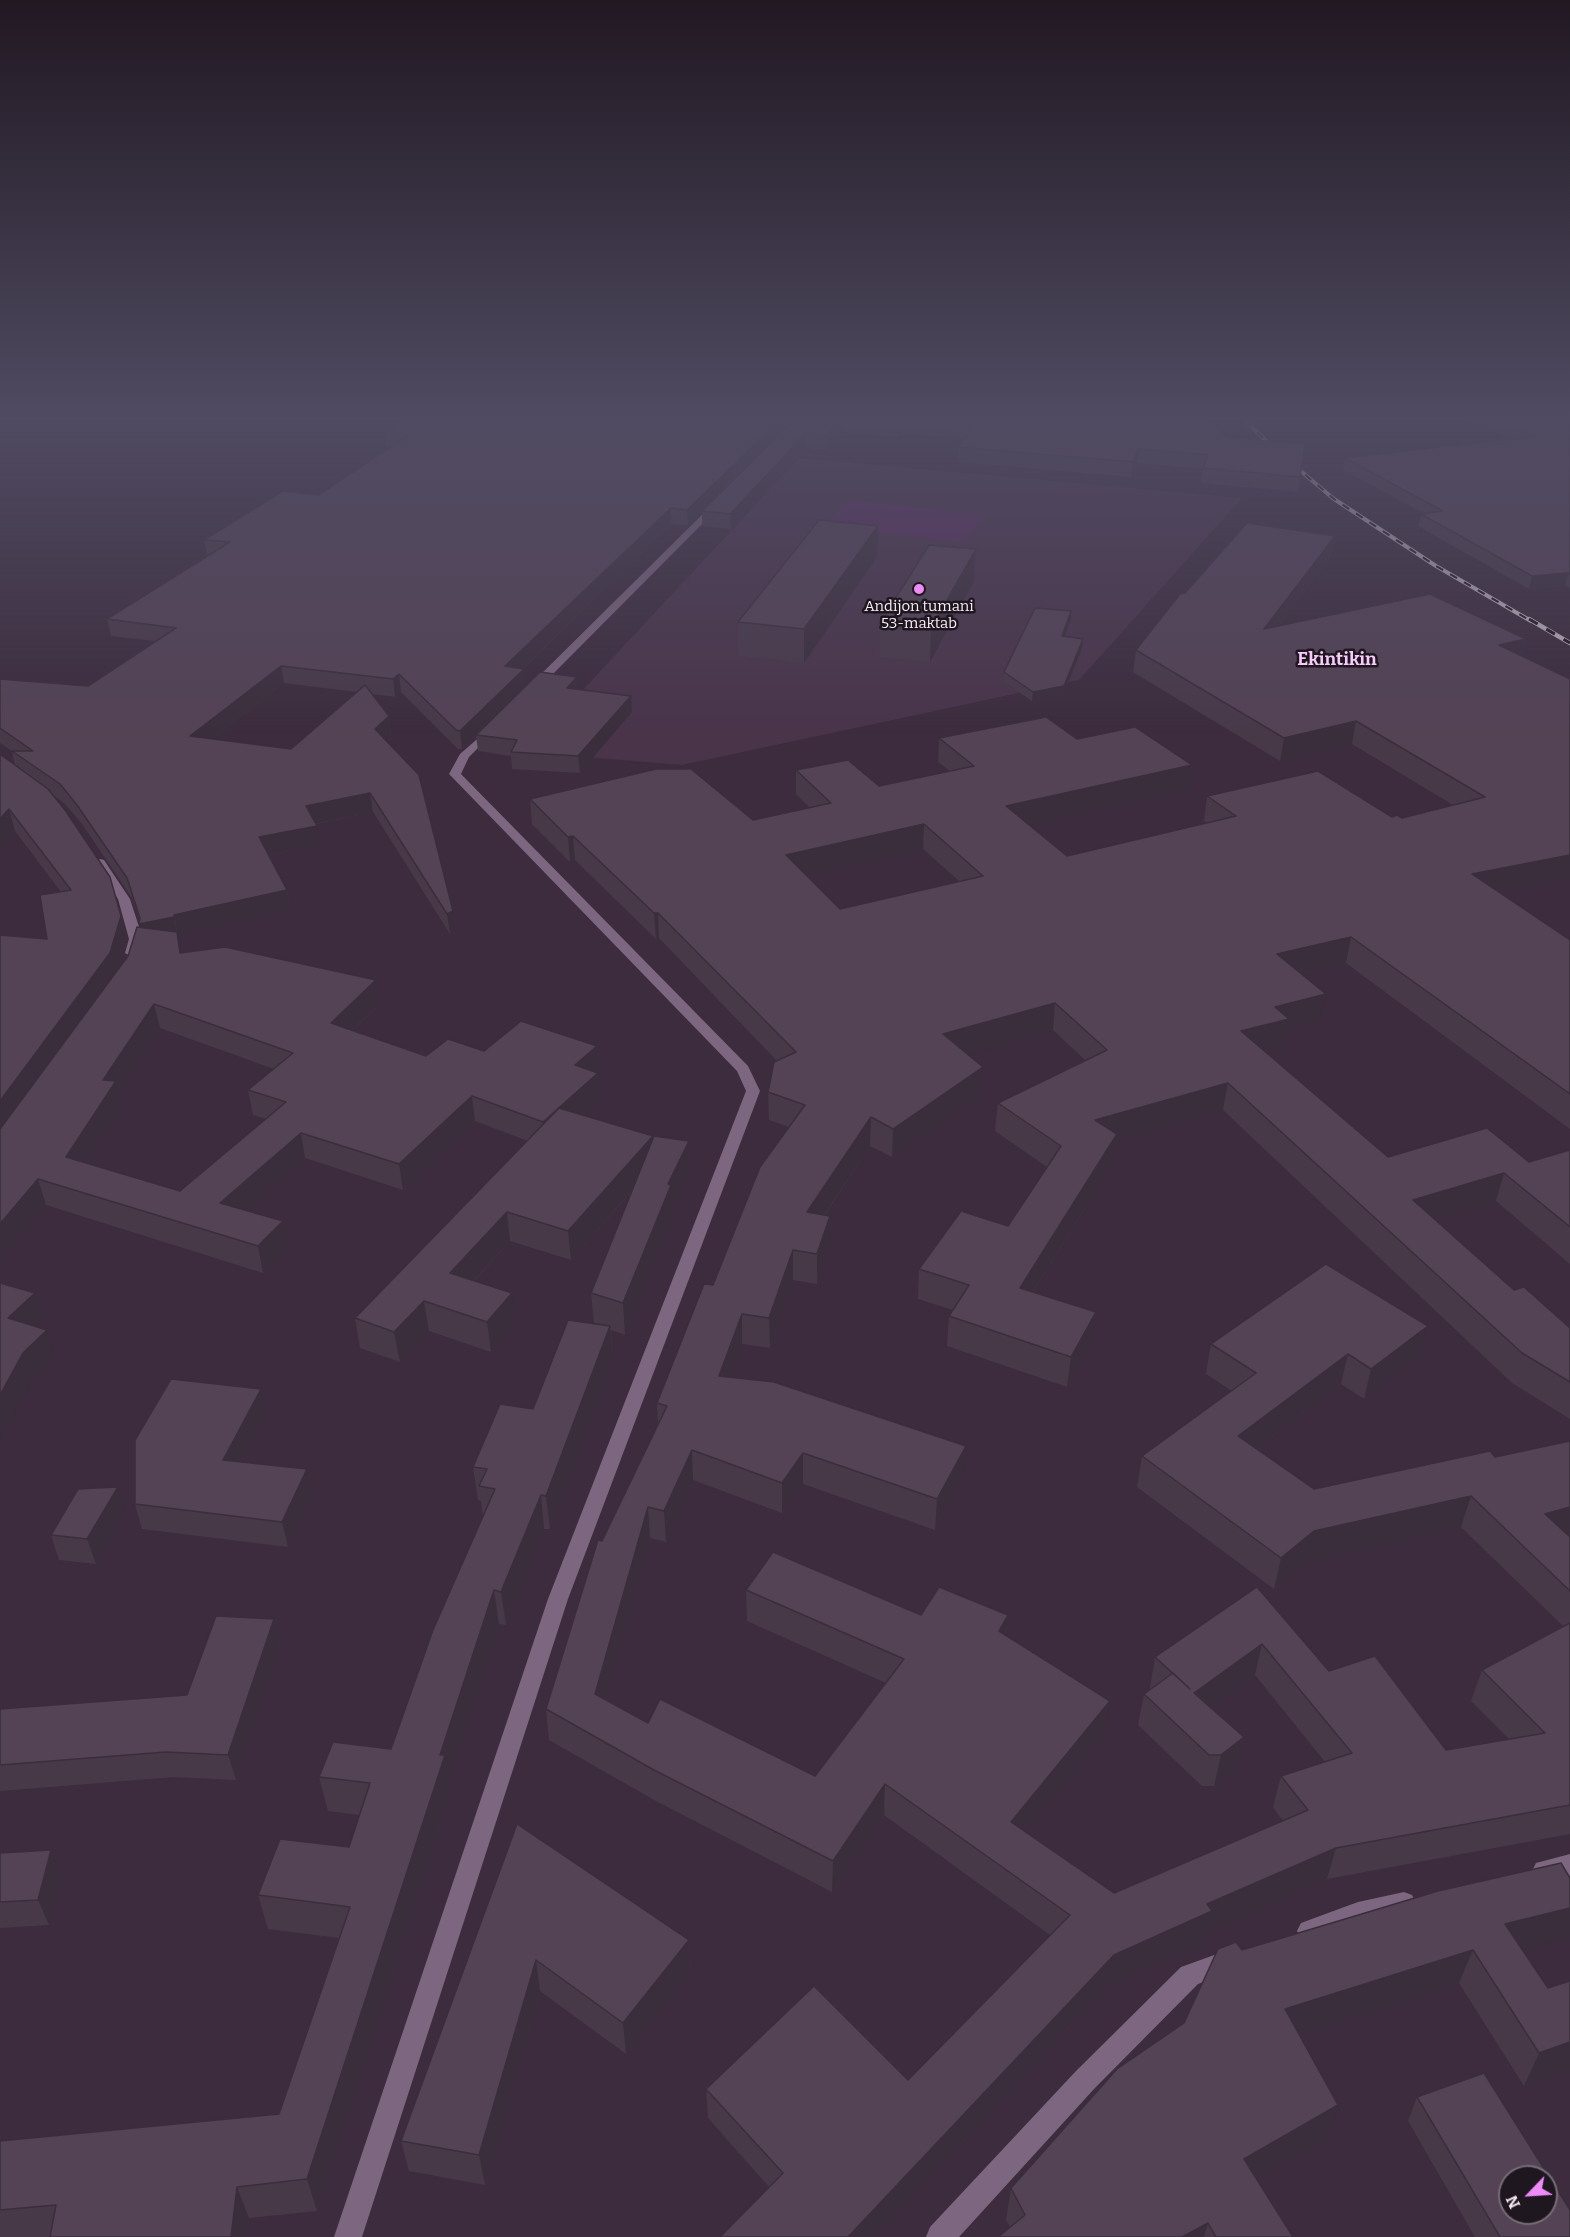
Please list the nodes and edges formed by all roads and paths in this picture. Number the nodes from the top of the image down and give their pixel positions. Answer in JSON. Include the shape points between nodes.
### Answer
{"nodes":[{"id":1,"x":696,"y":525,"type":"edge"},
{"id":2,"x":522,"y":699,"type":"edge"},
{"id":3,"x":506,"y":715,"type":"edge"},
{"id":4,"x":94,"y":855,"type":"edge"},
{"id":5,"x":128,"y":968,"type":"edge"},
{"id":6,"x":1570,"y":1865,"type":"edge"},
{"id":7,"x":1525,"y":1875,"type":"edge"},
{"id":8,"x":1425,"y":1898,"type":"edge"},
{"id":9,"x":1291,"y":1938,"type":"edge"},
{"id":10,"x":1246,"y":1955,"type":"edge"},
{"id":11,"x":348,"y":2237,"type":"edge"},
{"id":12,"x":940,"y":2237,"type":"edge"}],
"edges":[{"from":1,"to":2,"type":"street"},
{"from":3,"to":11,"type":"street","via":[[465,756],[455,774],[743,1069],[753,1092],[558,1599]]},
{"from":4,"to":5,"type":"street","via":[[124,899],[136,939]]},
{"from":6,"to":7,"type":"street"},
{"from":8,"to":9,"type":"street","via":[[1358,1913]]},
{"from":10,"to":12,"type":"street","via":[[1190,1975],[1085,2080]]}]}
